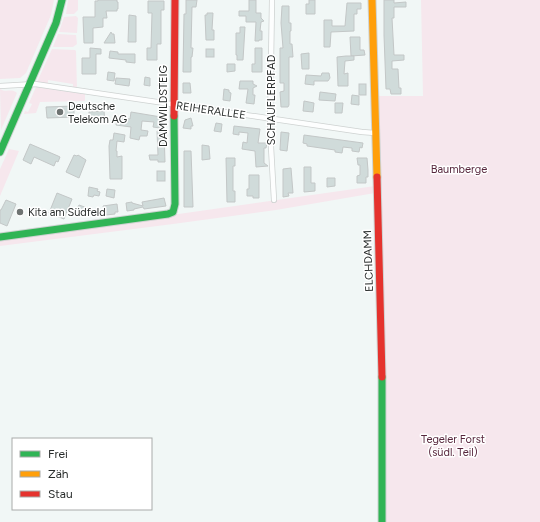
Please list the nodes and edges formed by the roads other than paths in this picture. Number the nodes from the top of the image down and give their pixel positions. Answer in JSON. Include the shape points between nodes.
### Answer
{"nodes":[{"id":1,"x":62,"y":0,"type":"edge"},
{"id":2,"x":175,"y":0,"type":"edge"},
{"id":3,"x":272,"y":0,"type":"edge"},
{"id":4,"x":372,"y":0,"type":"edge"},
{"id":5,"x":29,"y":85,"type":"junction"},
{"id":6,"x":0,"y":86,"type":"edge"},
{"id":7,"x":174,"y":105,"type":"junction"},
{"id":8,"x":270,"y":118,"type":"junction"},
{"id":9,"x":375,"y":133,"type":"junction"},
{"id":10,"x":0,"y":152,"type":"edge"},
{"id":11,"x":274,"y":200,"type":"dead end"},
{"id":12,"x":0,"y":237,"type":"edge"},
{"id":13,"x":382,"y":522,"type":"edge"}],
"edges":[{"from":1,"to":5,"type":"street","via":[[56,22]]},
{"from":2,"to":7,"type":"street","name":"DAMWILDSTEIG"},
{"from":3,"to":8,"type":"street","name":"SCHAUFLERPFAD"},
{"from":4,"to":9,"type":"street","name":"ELCHDAMM"},
{"from":5,"to":6,"type":"street","name":"REIHERALLEE"},
{"from":5,"to":7,"type":"street","name":"REIHERALLEE"},
{"from":5,"to":10,"type":"street"},
{"from":7,"to":8,"type":"street","name":"REIHERALLEE"},
{"from":7,"to":12,"type":"street","name":"DAMWILDSTEIG","via":[[173,212]]},
{"from":8,"to":9,"type":"street","name":"REIHERALLEE"},
{"from":8,"to":11,"type":"street","name":"SCHAUFLERPFAD"},
{"from":9,"to":13,"type":"street","name":"ELCHDAMM","via":[[382,370]]}]}
